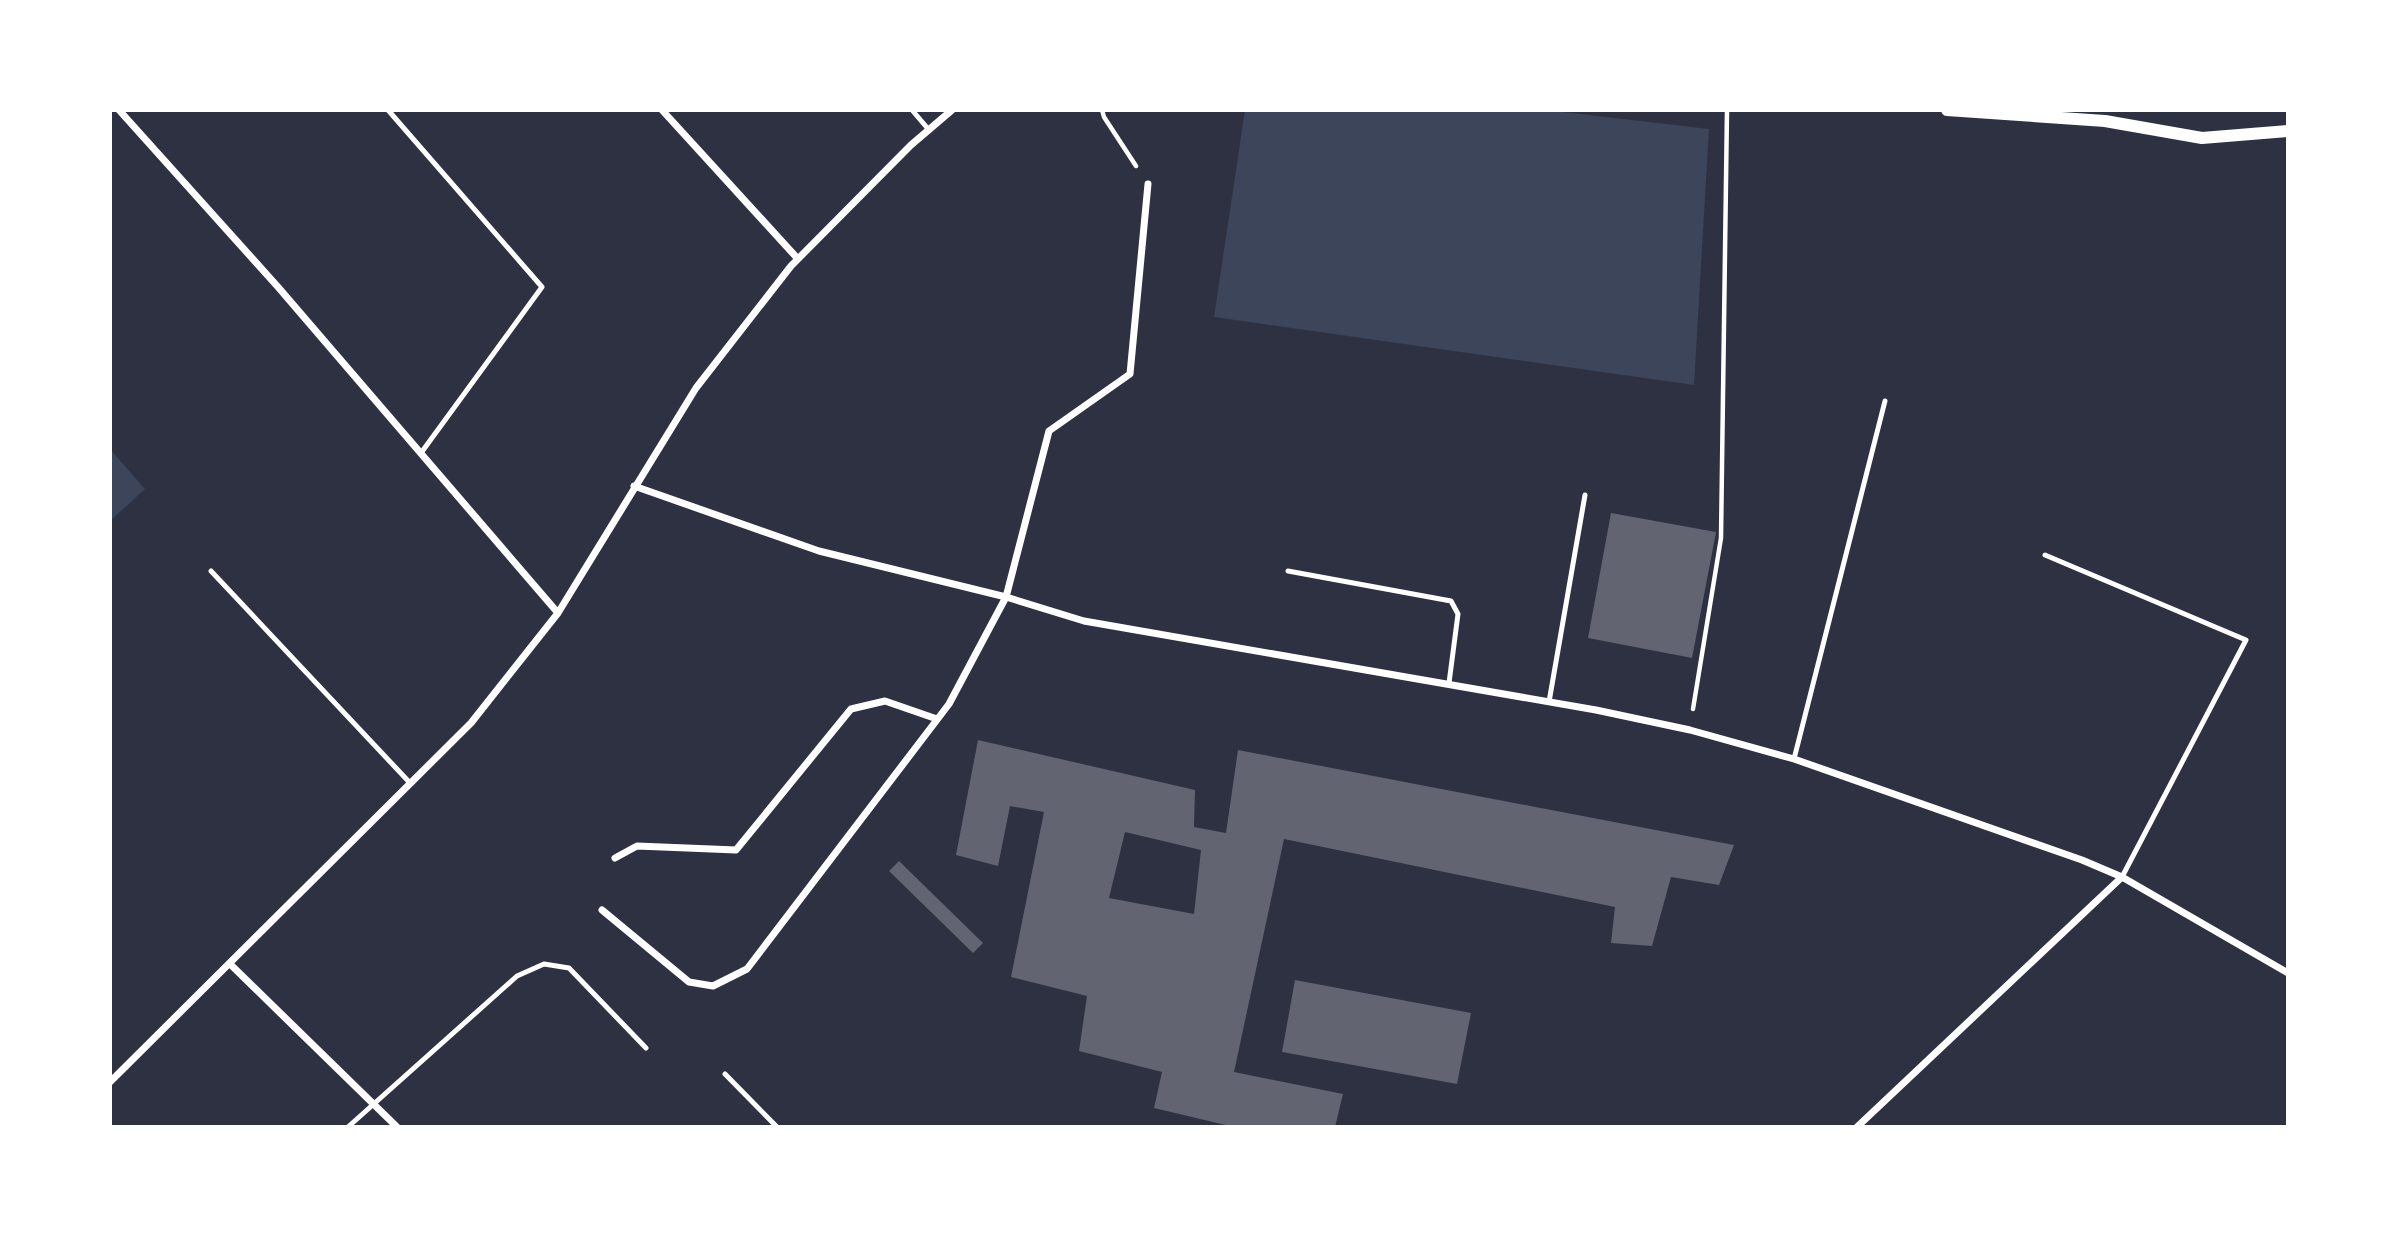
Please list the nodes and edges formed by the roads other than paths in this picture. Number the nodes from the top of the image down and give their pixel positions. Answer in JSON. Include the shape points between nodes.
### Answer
{"nodes":[{"id":1,"x":119,"y":110,"type":"edge"},
{"id":2,"x":388,"y":110,"type":"edge"},
{"id":3,"x":663,"y":110,"type":"edge"},
{"id":4,"x":912,"y":110,"type":"edge"},
{"id":5,"x":952,"y":110,"type":"edge"},
{"id":6,"x":1947,"y":110,"type":"edge"},
{"id":7,"x":929,"y":130,"type":"junction"},
{"id":8,"x":2288,"y":131,"type":"edge"},
{"id":9,"x":1148,"y":184,"type":"road end"},
{"id":10,"x":797,"y":259,"type":"junction"},
{"id":11,"x":1885,"y":401,"type":"dead end"},
{"id":12,"x":421,"y":453,"type":"junction"},
{"id":13,"x":634,"y":486,"type":"junction"},
{"id":14,"x":1585,"y":495,"type":"dead end"},
{"id":15,"x":2045,"y":555,"type":"dead end"},
{"id":16,"x":211,"y":571,"type":"dead end"},
{"id":17,"x":1288,"y":571,"type":"dead end"},
{"id":18,"x":1006,"y":597,"type":"junction"},
{"id":19,"x":558,"y":613,"type":"junction"},
{"id":20,"x":1449,"y":682,"type":"junction"},
{"id":21,"x":1549,"y":702,"type":"junction"},
{"id":22,"x":937,"y":719,"type":"junction"},
{"id":23,"x":1794,"y":759,"type":"junction"},
{"id":24,"x":411,"y":784,"type":"junction"},
{"id":25,"x":615,"y":858,"type":"dead end"},
{"id":26,"x":2122,"y":877,"type":"junction"},
{"id":27,"x":601,"y":911,"type":"dead end"},
{"id":28,"x":230,"y":964,"type":"junction"},
{"id":29,"x":2288,"y":973,"type":"edge"},
{"id":30,"x":646,"y":1048,"type":"dead end"},
{"id":31,"x":725,"y":1074,"type":"dead end"},
{"id":32,"x":110,"y":1082,"type":"edge"},
{"id":33,"x":373,"y":1103,"type":"junction"},
{"id":34,"x":348,"y":1127,"type":"edge"},
{"id":35,"x":397,"y":1127,"type":"edge"},
{"id":36,"x":777,"y":1127,"type":"edge"},
{"id":37,"x":1857,"y":1127,"type":"edge"}],
"edges":[{"from":1,"to":12,"type":"street"},
{"from":2,"to":12,"type":"lane","via":[[542,287]]},
{"from":3,"to":10,"type":"street"},
{"from":4,"to":7,"type":"lane"},
{"from":5,"to":7,"type":"street"},
{"from":6,"to":8,"type":"street","via":[[2105,121],[2202,138]]},
{"from":7,"to":10,"type":"street"},
{"from":9,"to":18,"type":"street","via":[[1130,374],[1049,431]]},
{"from":10,"to":13,"type":"street","via":[[696,388]]},
{"from":11,"to":23,"type":"lane"},
{"from":12,"to":19,"type":"street"},
{"from":13,"to":18,"type":"street","via":[[819,551]]},
{"from":13,"to":19,"type":"street"},
{"from":14,"to":21,"type":"lane"},
{"from":15,"to":26,"type":"lane","via":[[2246,640]]},
{"from":16,"to":24,"type":"lane"},
{"from":17,"to":20,"type":"lane","via":[[1451,601],[1458,614]]},
{"from":18,"to":20,"type":"street","via":[[1084,621]]},
{"from":18,"to":22,"type":"street"},
{"from":19,"to":24,"type":"street","via":[[471,723]]},
{"from":20,"to":21,"type":"street"},
{"from":21,"to":23,"type":"street","via":[[1690,730]]},
{"from":22,"to":25,"type":"street","via":[[885,701],[851,709],[736,850],[637,846]]},
{"from":22,"to":27,"type":"street","via":[[747,969],[713,986],[689,982]]},
{"from":23,"to":26,"type":"street"},
{"from":24,"to":28,"type":"street"},
{"from":26,"to":29,"type":"street"},
{"from":26,"to":37,"type":"street"},
{"from":28,"to":32,"type":"street"},
{"from":28,"to":33,"type":"street"},
{"from":30,"to":33,"type":"lane","via":[[569,968],[544,964],[517,976]]},
{"from":31,"to":36,"type":"lane"},
{"from":33,"to":34,"type":"lane"},
{"from":33,"to":35,"type":"street"}]}
